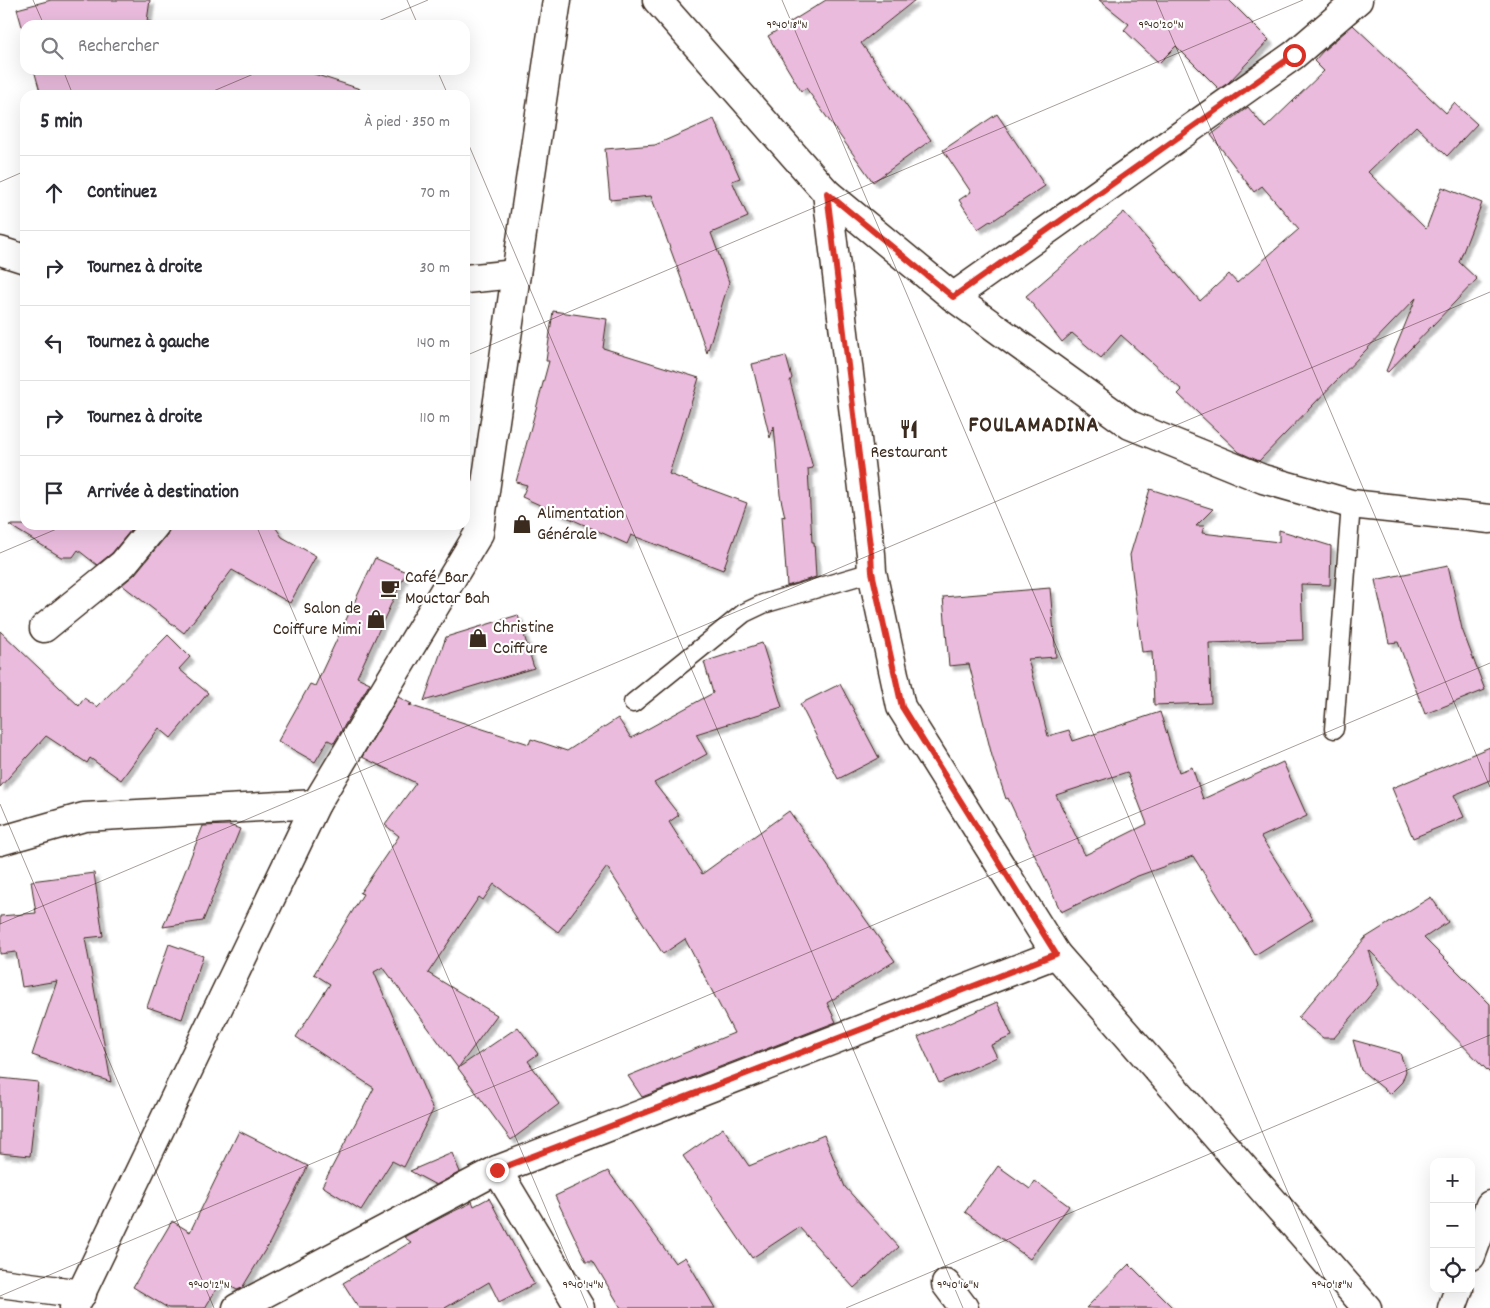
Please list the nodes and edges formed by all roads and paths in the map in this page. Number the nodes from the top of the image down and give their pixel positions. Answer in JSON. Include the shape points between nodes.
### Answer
{"nodes":[{"id":1,"x":557,"y":0,"type":"edge"},
{"id":2,"x":657,"y":0,"type":"edge"},
{"id":3,"x":1358,"y":0,"type":"edge"},
{"id":4,"x":827,"y":193,"type":"junction"},
{"id":5,"x":0,"y":251,"type":"edge"},
{"id":6,"x":20,"y":257,"type":"edge"},
{"id":7,"x":516,"y":274,"type":"junction"},
{"id":8,"x":470,"y":279,"type":"edge"},
{"id":9,"x":953,"y":297,"type":"junction"},
{"id":10,"x":1351,"y":504,"type":"junction"},
{"id":11,"x":1490,"y":520,"type":"edge"},
{"id":12,"x":151,"y":530,"type":"edge"},
{"id":13,"x":872,"y":572,"type":"junction"},
{"id":14,"x":44,"y":628,"type":"dead end"},
{"id":15,"x":633,"y":703,"type":"dead end"},
{"id":16,"x":1334,"y":729,"type":"dead end"},
{"id":17,"x":316,"y":804,"type":"junction"},
{"id":18,"x":0,"y":840,"type":"edge"},
{"id":19,"x":1056,"y":954,"type":"junction"},
{"id":20,"x":497,"y":1170,"type":"junction"},
{"id":21,"x":1490,"y":1206,"type":"edge"},
{"id":22,"x":1474,"y":1248,"type":"edge"},
{"id":23,"x":0,"y":1283,"type":"edge"},
{"id":24,"x":946,"y":1284,"type":"dead end"},
{"id":25,"x":1458,"y":1293,"type":"edge"},
{"id":26,"x":78,"y":1301,"type":"edge"},
{"id":27,"x":237,"y":1308,"type":"edge"},
{"id":28,"x":580,"y":1308,"type":"edge"},
{"id":29,"x":964,"y":1308,"type":"edge"},
{"id":30,"x":1367,"y":1308,"type":"edge"},
{"id":31,"x":1452,"y":1308,"type":"edge"}],
"edges":[{"from":1,"to":7,"type":"street"},
{"from":2,"to":4,"type":"street"},
{"from":3,"to":9,"type":"street","via":[[1294,55]]},
{"from":4,"to":9,"type":"street"},
{"from":4,"to":13,"type":"street"},
{"from":5,"to":6,"type":"street"},
{"from":7,"to":8,"type":"street"},
{"from":7,"to":17,"type":"street","via":[[479,534]]},
{"from":9,"to":10,"type":"street","via":[[1130,425],[1263,479]]},
{"from":10,"to":11,"type":"street"},
{"from":10,"to":16,"type":"lane"},
{"from":12,"to":14,"type":"street","via":[[123,564]]},
{"from":13,"to":15,"type":"lane","via":[[763,604],[744,613]]},
{"from":13,"to":19,"type":"street","via":[[902,707]]},
{"from":17,"to":18,"type":"street","via":[[84,817]]},
{"from":17,"to":26,"type":"street"},
{"from":19,"to":20,"type":"street"},
{"from":19,"to":30,"type":"street"},
{"from":20,"to":27,"type":"street"},
{"from":20,"to":28,"type":"street"},
{"from":21,"to":22,"type":"street"},
{"from":23,"to":26,"type":"street"},
{"from":24,"to":29,"type":"street"},
{"from":25,"to":31,"type":"street"}]}
